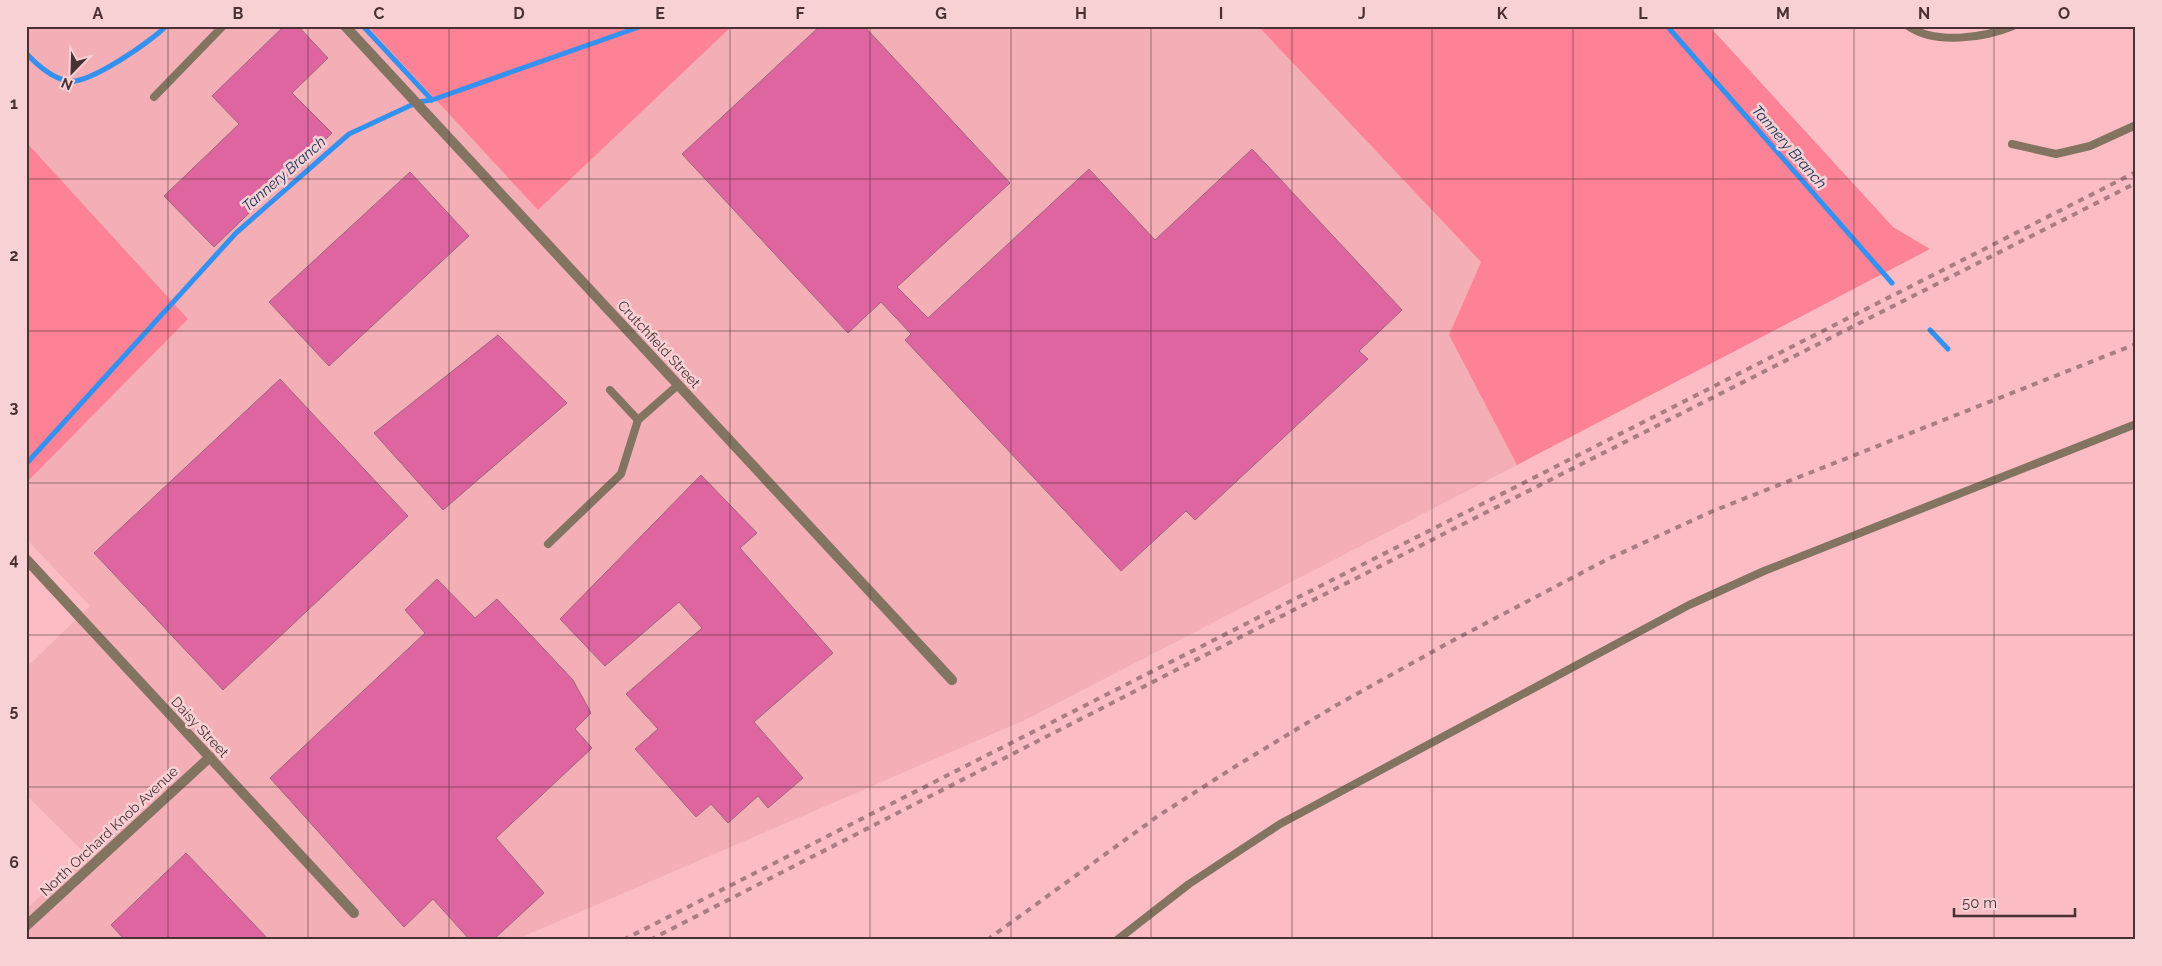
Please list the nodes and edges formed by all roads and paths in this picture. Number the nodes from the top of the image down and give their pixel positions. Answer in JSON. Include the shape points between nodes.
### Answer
{"nodes":[{"id":1,"x":223,"y":26,"type":"edge"},
{"id":2,"x":345,"y":26,"type":"edge"},
{"id":3,"x":1908,"y":26,"type":"edge"},
{"id":4,"x":2013,"y":26,"type":"edge"},
{"id":5,"x":154,"y":98,"type":"dead end"},
{"id":6,"x":2136,"y":125,"type":"edge"},
{"id":7,"x":2012,"y":144,"type":"dead end"},
{"id":8,"x":678,"y":385,"type":"junction"},
{"id":9,"x":610,"y":390,"type":"dead end"},
{"id":10,"x":638,"y":420,"type":"junction"},
{"id":11,"x":2136,"y":424,"type":"edge"},
{"id":12,"x":548,"y":544,"type":"dead end"},
{"id":13,"x":26,"y":559,"type":"edge"},
{"id":14,"x":952,"y":680,"type":"dead end"},
{"id":15,"x":210,"y":757,"type":"junction"},
{"id":16,"x":354,"y":913,"type":"dead end"},
{"id":17,"x":26,"y":926,"type":"edge"},
{"id":18,"x":1117,"y":940,"type":"edge"}],
"edges":[{"from":1,"to":5,"type":"lane"},
{"from":2,"to":8,"type":"street","name":"Crutchfield Street"},
{"from":3,"to":4,"type":"lane","via":[[1917,33],[1955,39]]},
{"from":6,"to":7,"type":"lane","via":[[2090,146],[2056,154]]},
{"from":8,"to":10,"type":"lane"},
{"from":8,"to":14,"type":"street","name":"Crutchfield Street"},
{"from":9,"to":10,"type":"lane"},
{"from":10,"to":12,"type":"lane","via":[[621,474]]},
{"from":11,"to":18,"type":"lane","via":[[1764,571],[1689,605],[1280,824],[1189,884]]},
{"from":13,"to":15,"type":"street","name":"Daisy Street"},
{"from":15,"to":16,"type":"street","name":"Daisy Street"},
{"from":15,"to":17,"type":"street","name":"North Orchard Knob Avenue"}]}
